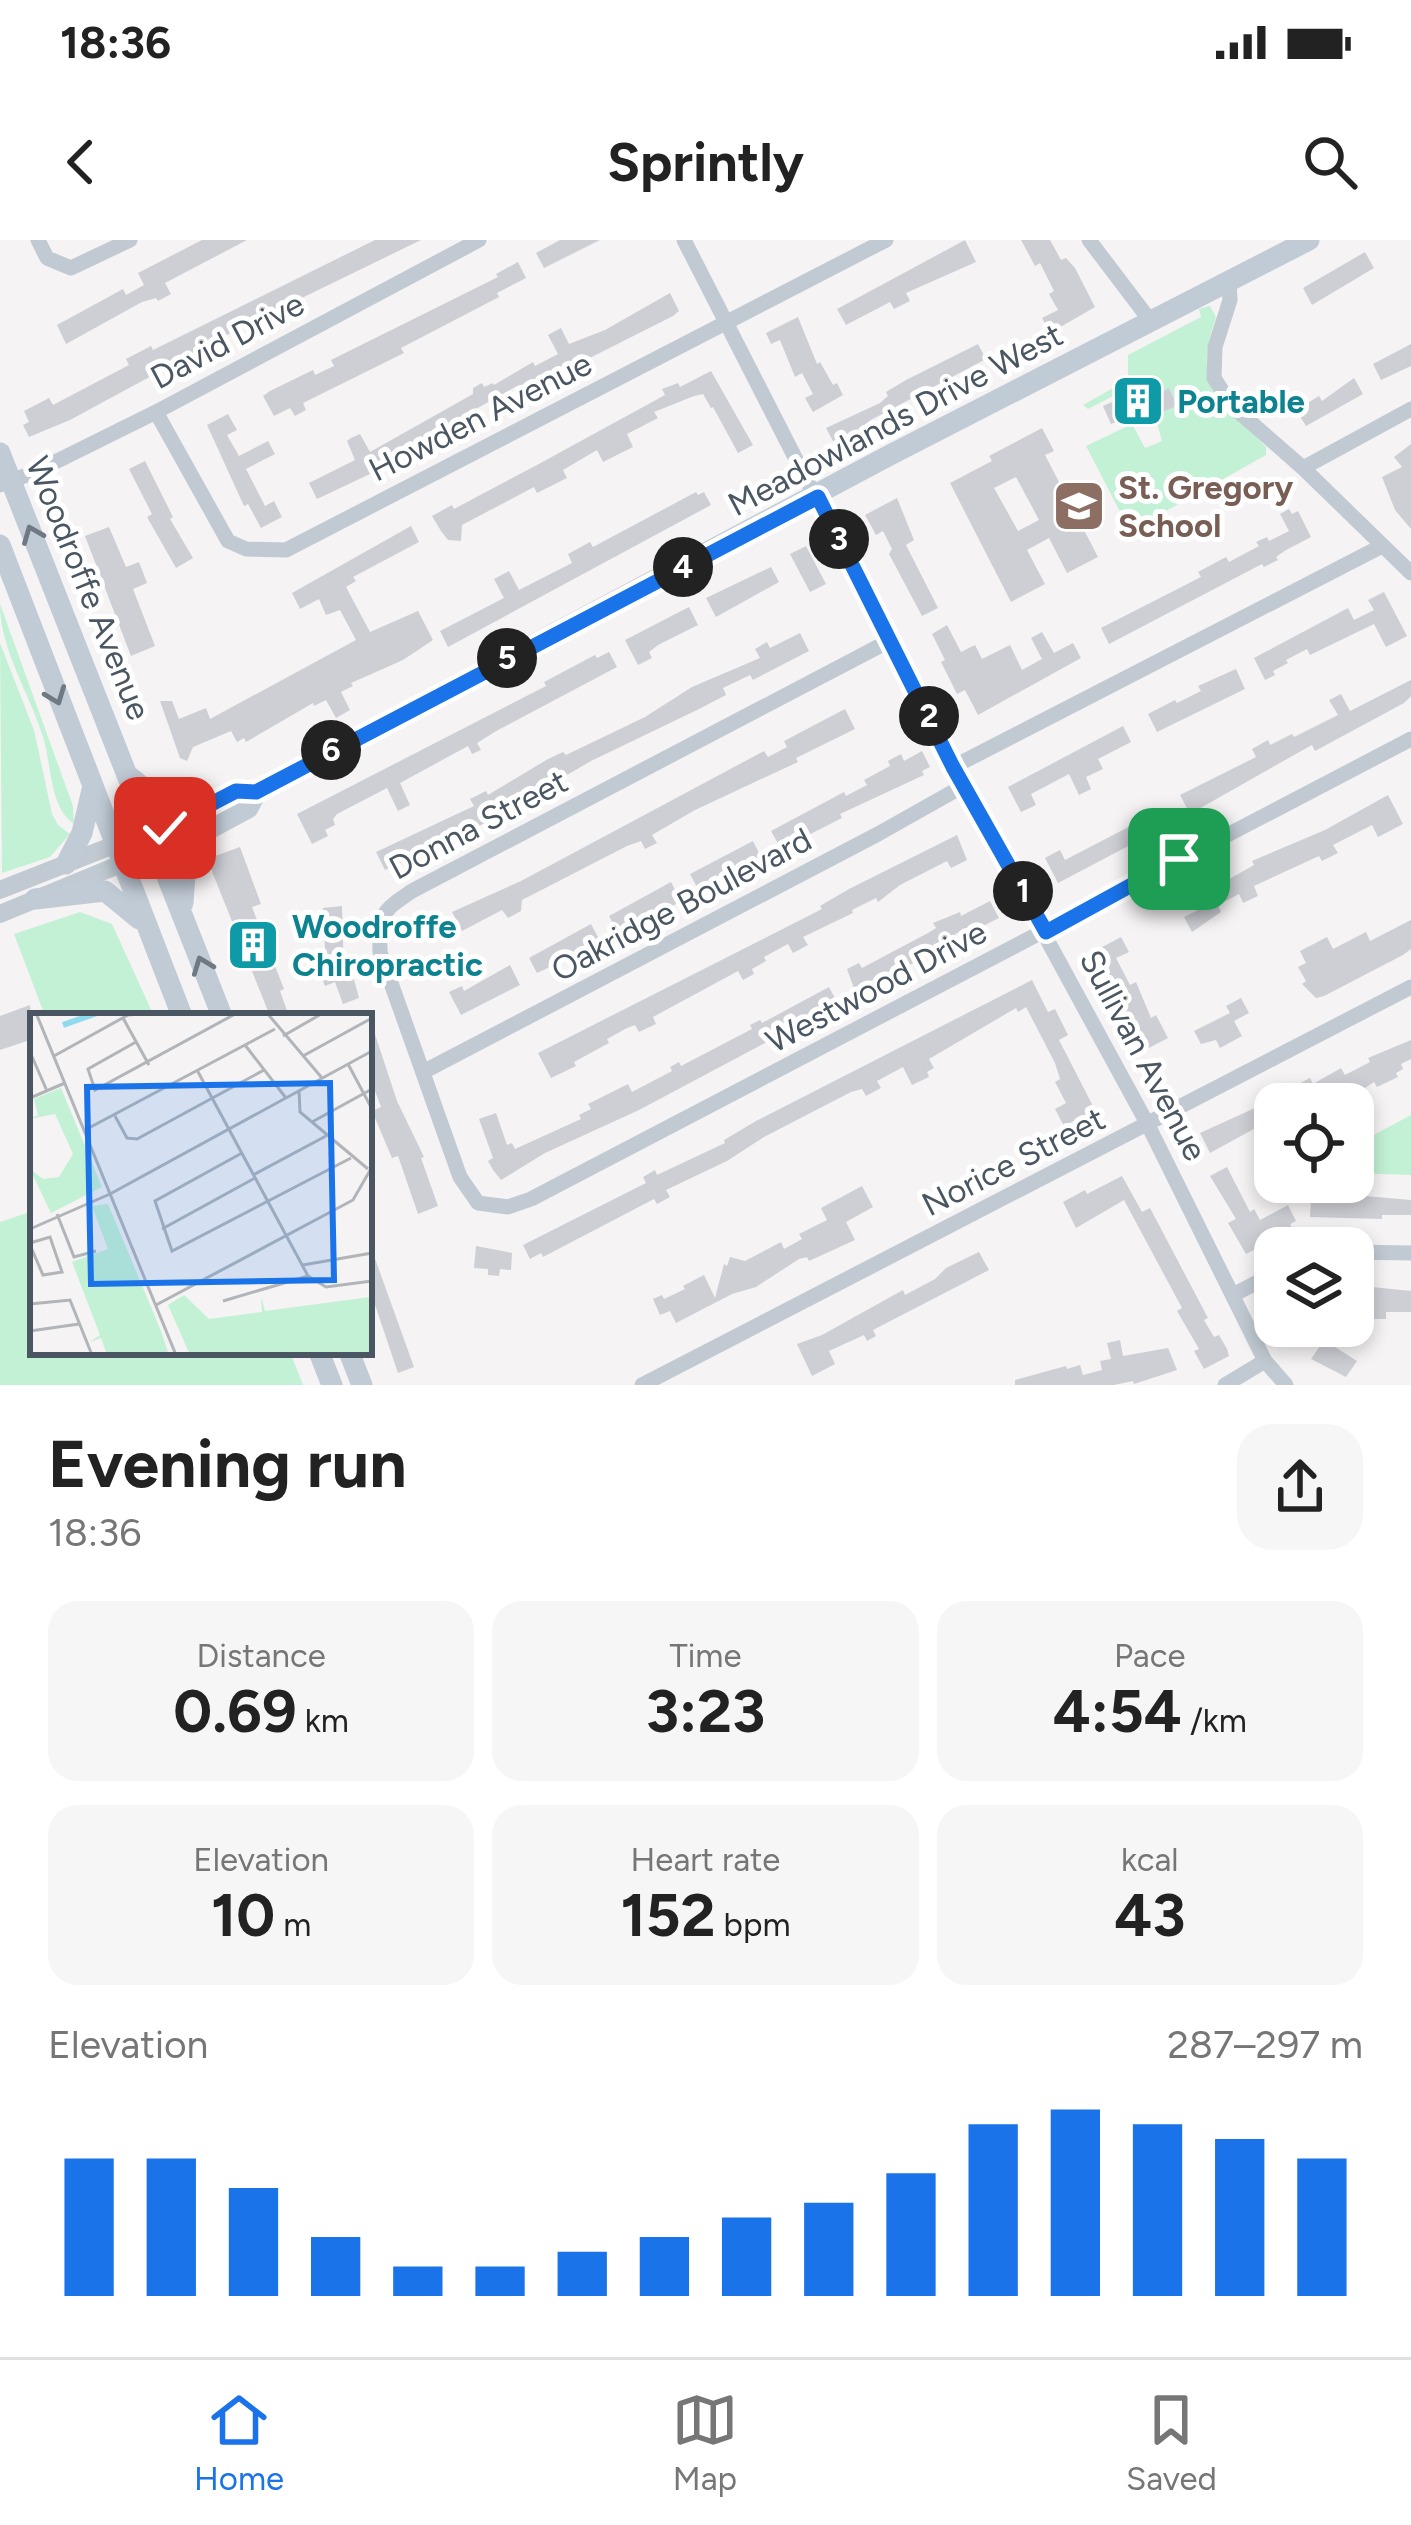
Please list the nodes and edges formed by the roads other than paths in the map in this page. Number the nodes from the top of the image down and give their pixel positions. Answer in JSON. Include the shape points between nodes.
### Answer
{"nodes":[{"id":1,"x":38,"y":240,"type":"edge"},
{"id":2,"x":130,"y":240,"type":"edge"},
{"id":3,"x":479,"y":240,"type":"edge"},
{"id":4,"x":684,"y":240,"type":"edge"},
{"id":5,"x":886,"y":240,"type":"edge"},
{"id":6,"x":1089,"y":240,"type":"edge"},
{"id":7,"x":1309,"y":240,"type":"edge"},
{"id":8,"x":1229,"y":282,"type":"junction"},
{"id":9,"x":727,"y":322,"type":"junction"},
{"id":10,"x":1152,"y":323,"type":"junction"},
{"id":11,"x":1411,"y":409,"type":"edge"},
{"id":12,"x":156,"y":412,"type":"junction"},
{"id":13,"x":0,"y":453,"type":"edge"},
{"id":14,"x":1303,"y":468,"type":"junction"},
{"id":15,"x":6,"y":483,"type":"edge"},
{"id":16,"x":818,"y":497,"type":"junction"},
{"id":17,"x":0,"y":545,"type":"edge"},
{"id":18,"x":1382,"y":545,"type":"junction"},
{"id":19,"x":1411,"y":573,"type":"edge"},
{"id":20,"x":891,"y":640,"type":"junction"},
{"id":21,"x":1411,"y":739,"type":"edge"},
{"id":22,"x":953,"y":767,"type":"junction"},
{"id":23,"x":129,"y":776,"type":"junction"},
{"id":24,"x":965,"y":785,"type":"junction"},
{"id":25,"x":92,"y":789,"type":"junction"},
{"id":26,"x":204,"y":820,"type":"junction"},
{"id":27,"x":153,"y":843,"type":"junction"},
{"id":28,"x":117,"y":855,"type":"junction"},
{"id":29,"x":66,"y":864,"type":"junction"},
{"id":30,"x":0,"y":890,"type":"edge"},
{"id":31,"x":35,"y":898,"type":"junction"},
{"id":32,"x":0,"y":914,"type":"edge"},
{"id":33,"x":183,"y":914,"type":"junction"},
{"id":34,"x":144,"y":923,"type":"junction"},
{"id":35,"x":1046,"y":932,"type":"junction"},
{"id":36,"x":1411,"y":987,"type":"edge"},
{"id":37,"x":181,"y":1013,"type":"edge"},
{"id":38,"x":221,"y":1013,"type":"edge"},
{"id":39,"x":423,"y":1072,"type":"junction"},
{"id":40,"x":1148,"y":1125,"type":"junction"},
{"id":41,"x":491,"y":1207,"type":"joint"},
{"id":42,"x":1374,"y":1252,"type":"edge"},
{"id":43,"x":1411,"y":1253,"type":"edge"},
{"id":44,"x":1254,"y":1284,"type":"edge"},
{"id":45,"x":1233,"y":1295,"type":"junction"},
{"id":46,"x":320,"y":1355,"type":"edge"},
{"id":47,"x":351,"y":1355,"type":"edge"},
{"id":48,"x":1265,"y":1361,"type":"junction"},
{"id":49,"x":332,"y":1385,"type":"edge"},
{"id":50,"x":362,"y":1385,"type":"edge"},
{"id":51,"x":641,"y":1385,"type":"edge"},
{"id":52,"x":1225,"y":1385,"type":"edge"},
{"id":53,"x":1286,"y":1385,"type":"edge"}],
"edges":[{"from":1,"to":2,"type":"street","via":[[47,258],[71,268]]},
{"from":3,"to":12,"type":"street","name":"David Drive"},
{"from":4,"to":9,"type":"street","name":"Sullivan Avenue"},
{"from":5,"to":9,"type":"street","name":"Howden Avenue"},
{"from":6,"to":10,"type":"street"},
{"from":7,"to":8,"type":"main road","name":"Meadowlands Drive West"},
{"from":8,"to":10,"type":"main road","name":"Meadowlands Drive West"},
{"from":8,"to":14,"type":"street","via":[[1214,378],[1231,404]]},
{"from":9,"to":12,"type":"street","name":"Howden Avenue","via":[[286,550],[228,541]]},
{"from":9,"to":16,"type":"street","name":"Sullivan Avenue"},
{"from":10,"to":16,"type":"main road","name":"Meadowlands Drive West"},
{"from":11,"to":14,"type":"street"},
{"from":12,"to":15,"type":"street","name":"David Drive"},
{"from":13,"to":15,"type":"main road","name":"Woodroffe Avenue"},
{"from":14,"to":18,"type":"street"},
{"from":23,"to":15,"type":"main road","name":"Woodroffe Avenue","one_way":true},
{"from":16,"to":20,"type":"street","name":"Sullivan Avenue"},
{"from":16,"to":26,"type":"main road","name":"Meadowlands Drive West","via":[[256,792],[248,808]]},
{"from":17,"to":25,"type":"main road","name":"Woodroffe Avenue","one_way":true},
{"from":18,"to":19,"type":"street"},
{"from":18,"to":22,"type":"street"},
{"from":20,"to":22,"type":"street","name":"Sullivan Avenue"},
{"from":20,"to":39,"type":"street","name":"Donna Street","via":[[383,910],[380,952]]},
{"from":21,"to":35,"type":"street","name":"Westwood Drive"},
{"from":22,"to":24,"type":"street","name":"Sullivan Avenue"},
{"from":23,"to":26,"type":"main road","via":[[166,806]]},
{"from":23,"to":27,"type":"main road","name":"Woodroffe Avenue"},
{"from":24,"to":35,"type":"street","name":"Sullivan Avenue"},
{"from":24,"to":39,"type":"street","name":"Oakridge Boulevard"},
{"from":25,"to":28,"type":"main road","name":"Woodroffe Avenue"},
{"from":25,"to":29,"type":"main road"},
{"from":26,"to":27,"type":"main road","name":"Meadowlands Drive West"},
{"from":26,"to":33,"type":"main road","via":[[186,862]]},
{"from":27,"to":28,"type":"main road","name":"Meadowlands Drive West"},
{"from":27,"to":33,"type":"main road","name":"Woodroffe Avenue"},
{"from":28,"to":29,"type":"street"},
{"from":28,"to":31,"type":"street"},
{"from":28,"to":34,"type":"main road","name":"Woodroffe Avenue"},
{"from":29,"to":30,"type":"street"},
{"from":31,"to":32,"type":"street"},
{"from":31,"to":34,"type":"main road","via":[[104,891]]},
{"from":38,"to":33,"type":"main road","name":"Woodroffe Avenue","one_way":true},
{"from":34,"to":37,"type":"main road","name":"Woodroffe Avenue"},
{"from":35,"to":40,"type":"street","name":"Sullivan Avenue"},
{"from":35,"to":41,"type":"street","name":"Westwood Drive","via":[[531,1199]]},
{"from":36,"to":40,"type":"street","name":"Norice Street"},
{"from":39,"to":41,"type":"street","name":"Donna Street","via":[[460,1177],[478,1203]]},
{"from":40,"to":45,"type":"street","name":"Sullivan Avenue"},
{"from":40,"to":51,"type":"street","name":"Norice Street"},
{"from":42,"to":43,"type":"street"},
{"from":44,"to":45,"type":"street"},
{"from":45,"to":48,"type":"street","name":"Sullivan Avenue"},
{"from":46,"to":49,"type":"main road"},
{"from":47,"to":50,"type":"main road"},
{"from":48,"to":52,"type":"street"},
{"from":48,"to":53,"type":"street","name":"Sullivan Avenue"}]}
